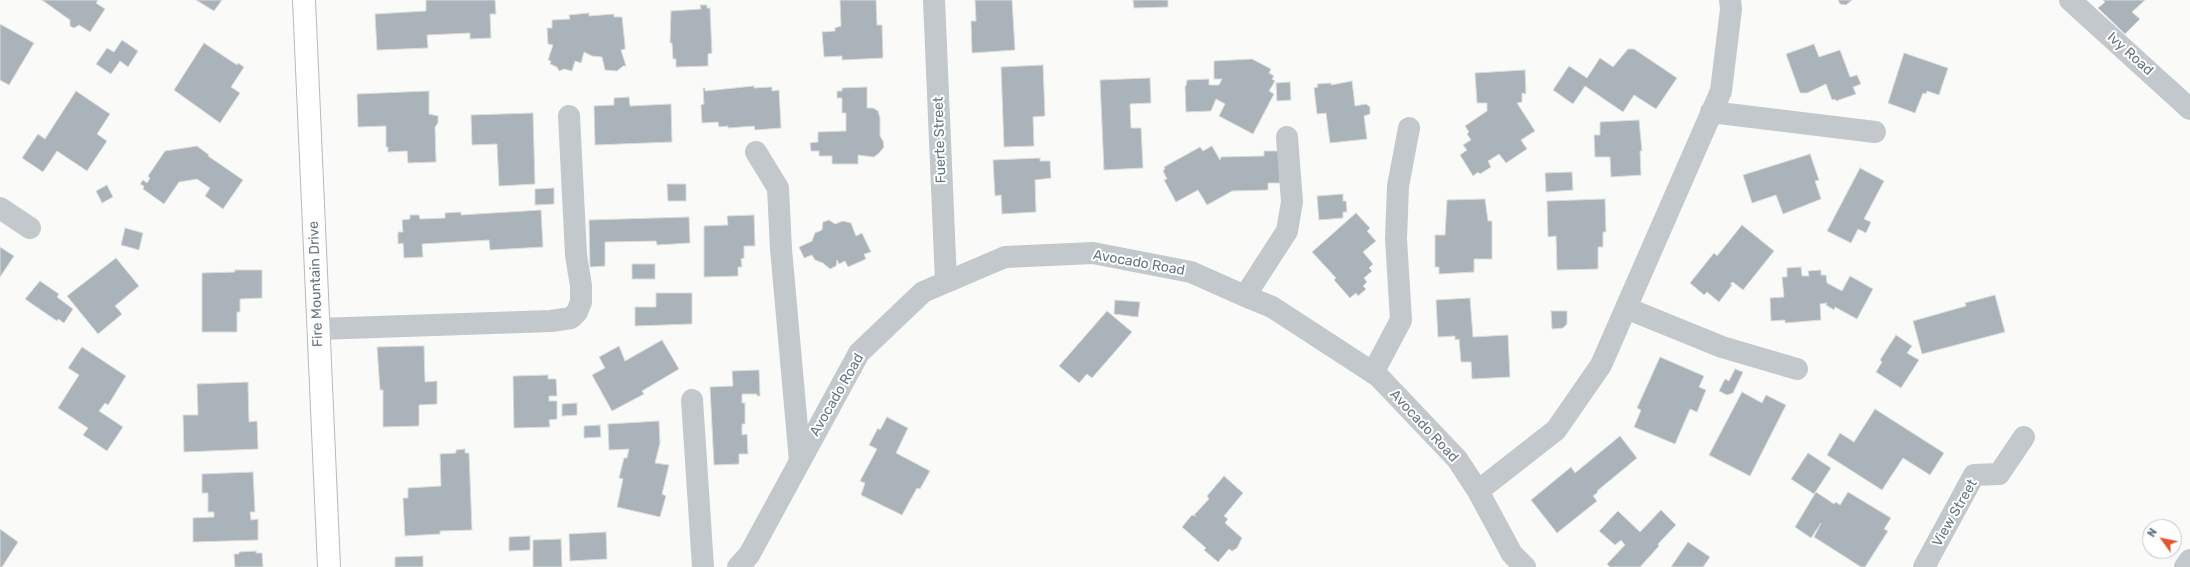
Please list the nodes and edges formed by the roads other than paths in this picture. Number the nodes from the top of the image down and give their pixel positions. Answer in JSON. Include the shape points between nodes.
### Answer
{"nodes":[{"id":1,"x":304,"y":0,"type":"edge"},
{"id":2,"x":934,"y":0,"type":"edge"},
{"id":3,"x":1730,"y":0,"type":"edge"},
{"id":4,"x":2070,"y":0,"type":"edge"},
{"id":5,"x":2190,"y":110,"type":"edge"},
{"id":6,"x":1711,"y":112,"type":"junction"},
{"id":7,"x":569,"y":116,"type":"dead end"},
{"id":8,"x":1409,"y":128,"type":"dead end"},
{"id":9,"x":1875,"y":132,"type":"dead end"},
{"id":10,"x":1287,"y":137,"type":"dead end"},
{"id":11,"x":756,"y":152,"type":"dead end"},
{"id":12,"x":0,"y":208,"type":"edge"},
{"id":13,"x":30,"y":228,"type":"dead end"},
{"id":14,"x":946,"y":281,"type":"junction"},
{"id":15,"x":1245,"y":296,"type":"junction"},
{"id":16,"x":1626,"y":308,"type":"junction"},
{"id":17,"x":318,"y":329,"type":"junction"},
{"id":18,"x":1797,"y":369,"type":"dead end"},
{"id":19,"x":1373,"y":373,"type":"junction"},
{"id":20,"x":692,"y":400,"type":"dead end"},
{"id":21,"x":2024,"y":437,"type":"dead end"},
{"id":22,"x":800,"y":461,"type":"junction"},
{"id":23,"x":1478,"y":491,"type":"junction"},
{"id":24,"x":2190,"y":560,"type":"edge"},
{"id":25,"x":329,"y":567,"type":"edge"},
{"id":26,"x":703,"y":567,"type":"edge"},
{"id":27,"x":738,"y":567,"type":"edge"},
{"id":28,"x":1525,"y":567,"type":"edge"},
{"id":29,"x":1924,"y":567,"type":"edge"},
{"id":30,"x":2185,"y":567,"type":"edge"}],
"edges":[{"from":1,"to":17,"type":"main road","name":"Fire Mountain Drive"},
{"from":2,"to":14,"type":"street","name":"Fuerte Street"},
{"from":3,"to":6,"type":"street","via":[[1721,90]]},
{"from":4,"to":5,"type":"street","name":"Ivy Road"},
{"from":6,"to":9,"type":"street"},
{"from":6,"to":16,"type":"street"},
{"from":7,"to":17,"type":"street","via":[[576,255],[581,286],[581,302],[571,318],[551,321]]},
{"from":8,"to":19,"type":"street","via":[[1398,186],[1396,231],[1401,320]]},
{"from":10,"to":15,"type":"street","via":[[1292,202],[1287,231]]},
{"from":11,"to":22,"type":"street","via":[[778,188]]},
{"from":12,"to":13,"type":"street"},
{"from":14,"to":15,"type":"street","name":"Avocado Road","via":[[1005,257],[1093,253],[1190,272]]},
{"from":14,"to":22,"type":"street","name":"Avocado Road","via":[[923,292],[859,353]]},
{"from":15,"to":19,"type":"street","name":"Avocado Road","via":[[1272,307]]},
{"from":16,"to":18,"type":"street","via":[[1722,347]]},
{"from":16,"to":23,"type":"street","via":[[1601,366],[1556,430]]},
{"from":17,"to":25,"type":"main road","name":"Fire Mountain Drive"},
{"from":19,"to":23,"type":"street","name":"Avocado Road","via":[[1457,459]]},
{"from":20,"to":26,"type":"street"},
{"from":21,"to":29,"type":"street","name":"View Street","via":[[1999,474],[1974,475]]},
{"from":22,"to":27,"type":"street","name":"Avocado Road","via":[[749,555]]},
{"from":23,"to":28,"type":"street","name":"Avocado Road","via":[[1512,554]]},
{"from":24,"to":30,"type":"street"}]}
